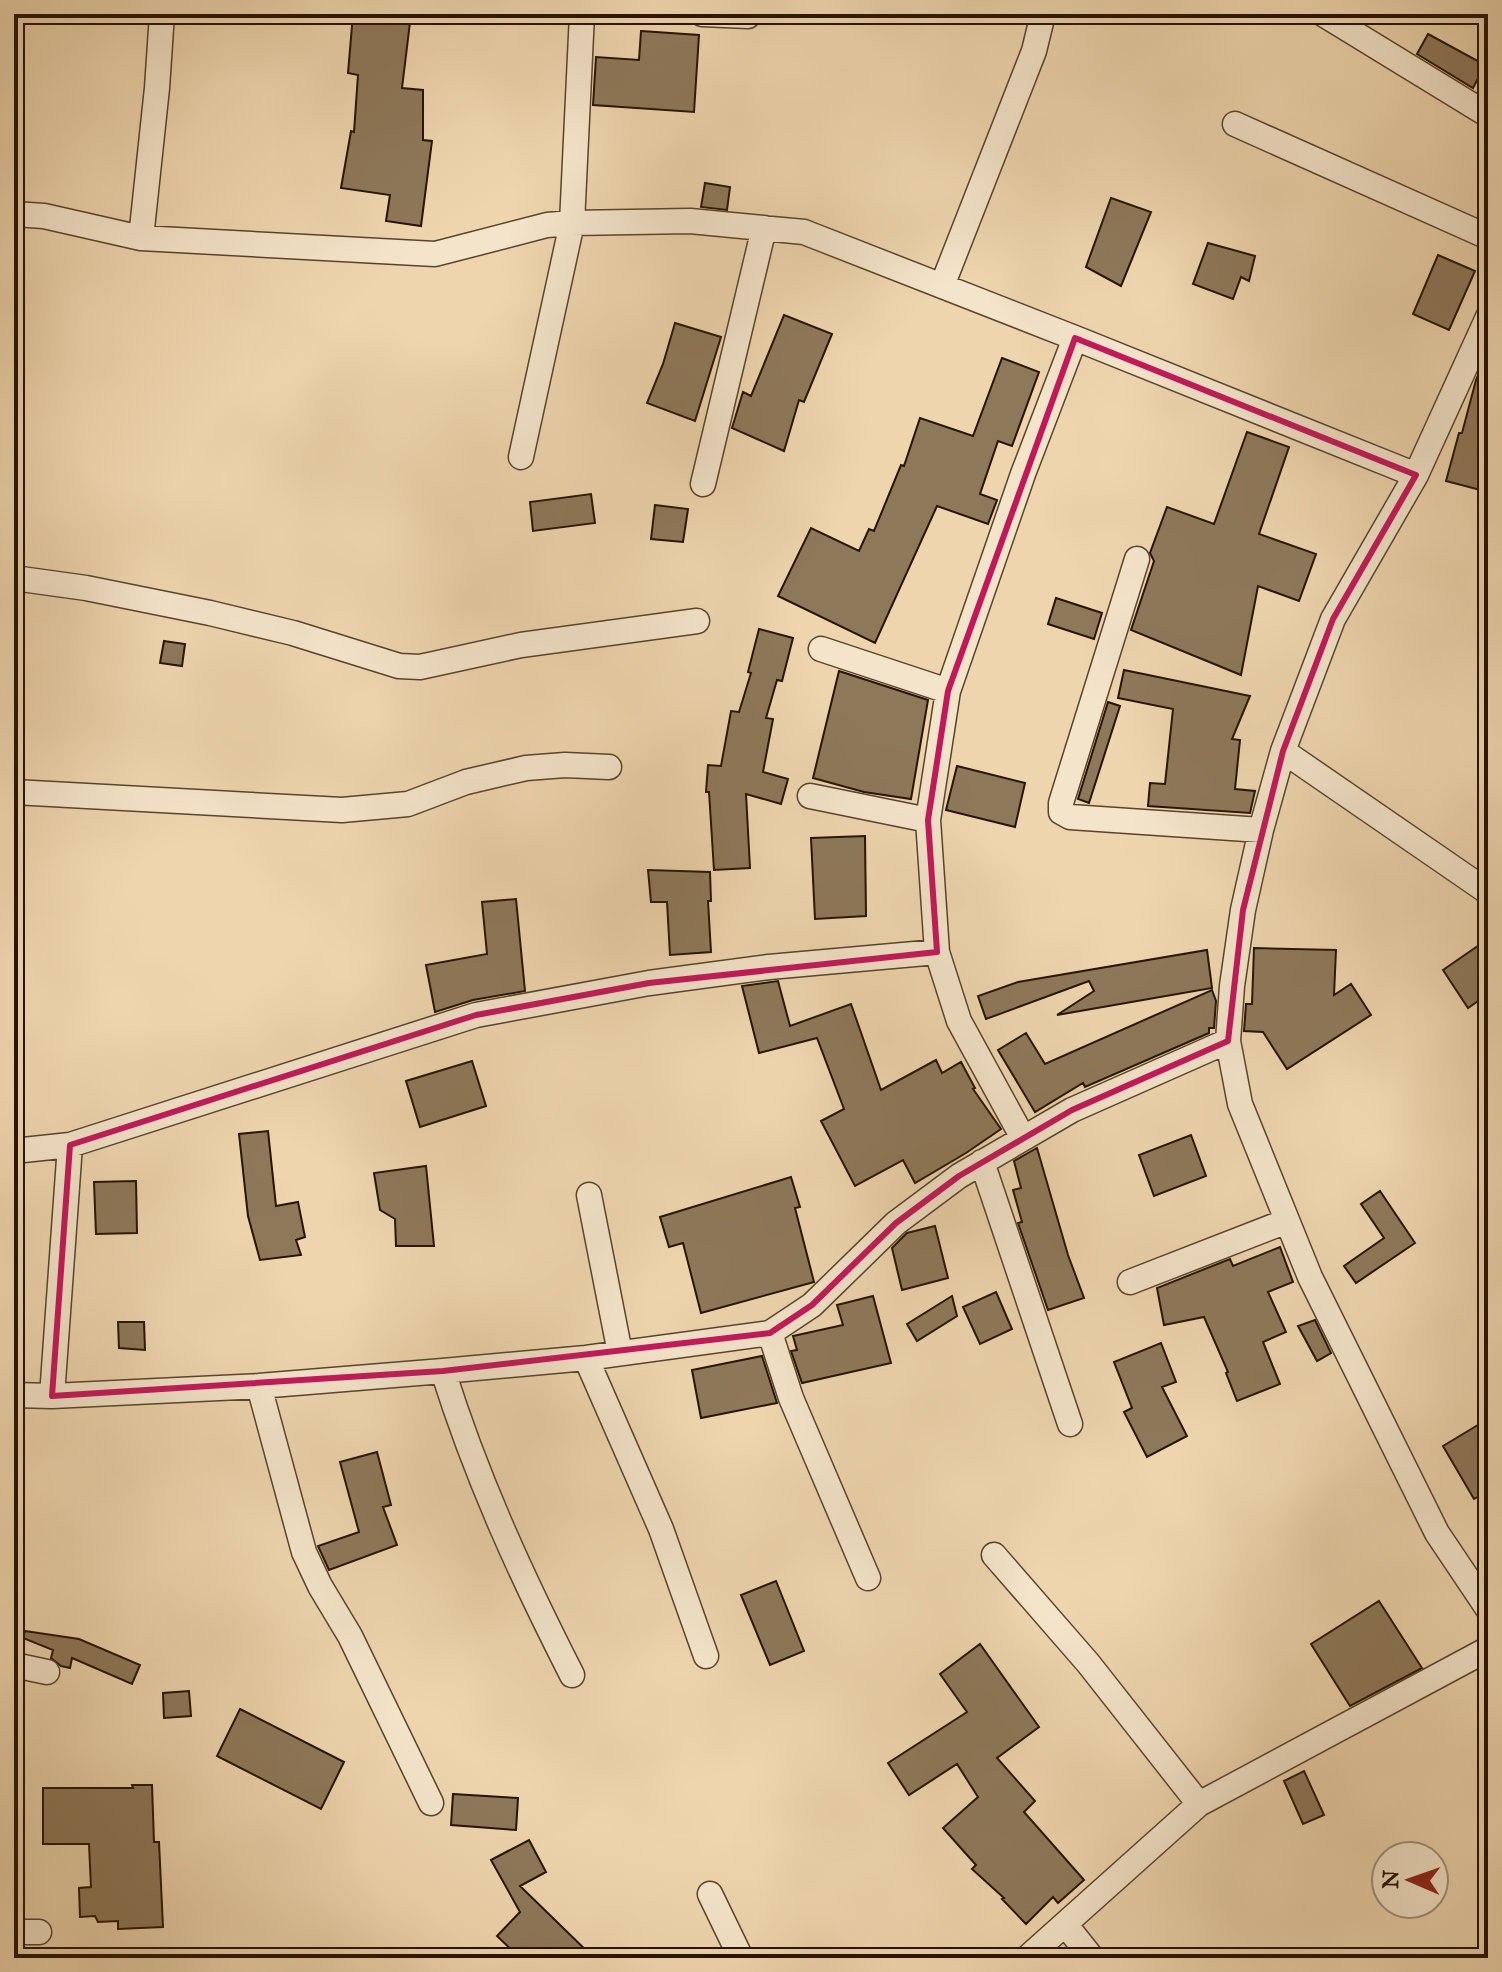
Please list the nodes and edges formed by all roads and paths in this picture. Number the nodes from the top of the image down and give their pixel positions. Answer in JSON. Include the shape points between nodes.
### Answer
{"nodes":[{"id":1,"x":162,"y":14,"type":"edge"},
{"id":2,"x":582,"y":14,"type":"edge"},
{"id":3,"x":702,"y":14,"type":"edge"},
{"id":4,"x":1043,"y":14,"type":"edge"},
{"id":5,"x":1323,"y":14,"type":"edge"},
{"id":6,"x":748,"y":16,"type":"dead end"},
{"id":7,"x":1488,"y":115,"type":"edge"},
{"id":8,"x":1235,"y":124,"type":"dead end"},
{"id":9,"x":14,"y":214,"type":"edge"},
{"id":10,"x":572,"y":223,"type":"junction"},
{"id":11,"x":764,"y":228,"type":"junction"},
{"id":12,"x":1488,"y":237,"type":"edge"},
{"id":13,"x":141,"y":238,"type":"junction"},
{"id":14,"x":942,"y":286,"type":"junction"},
{"id":15,"x":1487,"y":325,"type":"edge"},
{"id":16,"x":1075,"y":338,"type":"junction"},
{"id":17,"x":521,"y":457,"type":"dead end"},
{"id":18,"x":1416,"y":475,"type":"junction"},
{"id":19,"x":703,"y":484,"type":"dead end"},
{"id":20,"x":1137,"y":559,"type":"dead end"},
{"id":21,"x":14,"y":578,"type":"edge"},
{"id":22,"x":697,"y":621,"type":"dead end"},
{"id":23,"x":821,"y":649,"type":"dead end"},
{"id":24,"x":948,"y":691,"type":"junction"},
{"id":25,"x":1283,"y":751,"type":"junction"},
{"id":26,"x":609,"y":767,"type":"dead end"},
{"id":27,"x":14,"y":792,"type":"edge"},
{"id":28,"x":810,"y":796,"type":"dead end"},
{"id":29,"x":928,"y":820,"type":"junction"},
{"id":30,"x":1261,"y":830,"type":"junction"},
{"id":31,"x":1488,"y":892,"type":"edge"},
{"id":32,"x":937,"y":952,"type":"junction"},
{"id":33,"x":1228,"y":1041,"type":"junction"},
{"id":34,"x":1023,"y":1138,"type":"junction"},
{"id":35,"x":70,"y":1145,"type":"junction"},
{"id":36,"x":14,"y":1151,"type":"edge"},
{"id":37,"x":982,"y":1162,"type":"junction"},
{"id":38,"x":589,"y":1195,"type":"dead end"},
{"id":39,"x":1287,"y":1221,"type":"junction"},
{"id":40,"x":1130,"y":1282,"type":"dead end"},
{"id":41,"x":770,"y":1333,"type":"junction"},
{"id":42,"x":620,"y":1353,"type":"junction"},
{"id":43,"x":586,"y":1358,"type":"junction"},
{"id":44,"x":443,"y":1371,"type":"junction"},
{"id":45,"x":259,"y":1386,"type":"junction"},
{"id":46,"x":14,"y":1395,"type":"edge"},
{"id":47,"x":52,"y":1396,"type":"junction"},
{"id":48,"x":1070,"y":1424,"type":"dead end"},
{"id":49,"x":994,"y":1555,"type":"dead end"},
{"id":50,"x":868,"y":1578,"type":"dead end"},
{"id":51,"x":1488,"y":1609,"type":"edge"},
{"id":52,"x":1488,"y":1649,"type":"edge"},
{"id":53,"x":706,"y":1656,"type":"dead end"},
{"id":54,"x":14,"y":1665,"type":"edge"},
{"id":55,"x":47,"y":1672,"type":"dead end"},
{"id":56,"x":572,"y":1675,"type":"dead end"},
{"id":57,"x":431,"y":1803,"type":"dead end"},
{"id":58,"x":1199,"y":1804,"type":"junction"},
{"id":59,"x":710,"y":1894,"type":"dead end"},
{"id":60,"x":1065,"y":1924,"type":"junction"},
{"id":61,"x":14,"y":1932,"type":"edge"},
{"id":62,"x":39,"y":1932,"type":"dead end"},
{"id":63,"x":741,"y":1958,"type":"edge"},
{"id":64,"x":1027,"y":1958,"type":"edge"},
{"id":65,"x":1092,"y":1958,"type":"edge"}],
"edges":[{"from":1,"to":13,"type":"street"},
{"from":2,"to":10,"type":"street"},
{"from":3,"to":6,"type":"street"},
{"from":4,"to":14,"type":"street","via":[[1034,51]]},
{"from":5,"to":7,"type":"street"},
{"from":8,"to":12,"type":"street"},
{"from":9,"to":13,"type":"street"},
{"from":10,"to":11,"type":"street","via":[[690,221]]},
{"from":10,"to":13,"type":"street","via":[[435,254]]},
{"from":10,"to":17,"type":"street"},
{"from":11,"to":14,"type":"street","via":[[804,232]]},
{"from":11,"to":19,"type":"street"},
{"from":14,"to":16,"type":"street"},
{"from":15,"to":18,"type":"street"},
{"from":16,"to":18,"type":"street"},
{"from":16,"to":24,"type":"street"},
{"from":18,"to":25,"type":"street","via":[[1333,619]]},
{"from":20,"to":30,"type":"street","via":[[1061,812],[1070,817]]},
{"from":21,"to":22,"type":"street","via":[[210,613],[399,666],[420,667],[521,645]]},
{"from":23,"to":24,"type":"street"},
{"from":24,"to":29,"type":"street"},
{"from":25,"to":30,"type":"street"},
{"from":25,"to":31,"type":"street"},
{"from":26,"to":27,"type":"street","via":[[526,768],[466,782],[408,804],[342,810]]},
{"from":28,"to":29,"type":"street"},
{"from":29,"to":32,"type":"street"},
{"from":30,"to":33,"type":"street","via":[[1243,910]]},
{"from":32,"to":34,"type":"street","via":[[959,1021]]},
{"from":32,"to":35,"type":"street","via":[[649,983],[476,1015]]},
{"from":33,"to":34,"type":"street","via":[[1072,1110]]},
{"from":33,"to":39,"type":"street","via":[[1240,1104]]},
{"from":34,"to":37,"type":"street"},
{"from":35,"to":36,"type":"street"},
{"from":35,"to":47,"type":"street"},
{"from":37,"to":41,"type":"street","via":[[896,1223],[812,1305]]},
{"from":37,"to":48,"type":"street"},
{"from":38,"to":42,"type":"street"},
{"from":39,"to":40,"type":"street"},
{"from":39,"to":51,"type":"street","via":[[1437,1533]]},
{"from":41,"to":42,"type":"street"},
{"from":41,"to":50,"type":"street","via":[[791,1398]]},
{"from":42,"to":43,"type":"street"},
{"from":43,"to":44,"type":"street"},
{"from":43,"to":53,"type":"street","via":[[661,1529]]},
{"from":44,"to":45,"type":"street"},
{"from":44,"to":56,"type":"street","via":[[519,1571]]},
{"from":45,"to":47,"type":"street"},
{"from":45,"to":57,"type":"street","via":[[304,1552]]},
{"from":46,"to":47,"type":"street"},
{"from":49,"to":58,"type":"street"},
{"from":52,"to":58,"type":"street"},
{"from":54,"to":55,"type":"street"},
{"from":58,"to":60,"type":"street"},
{"from":59,"to":63,"type":"street"},
{"from":60,"to":64,"type":"street"},
{"from":60,"to":65,"type":"street"},
{"from":61,"to":62,"type":"street"}]}
